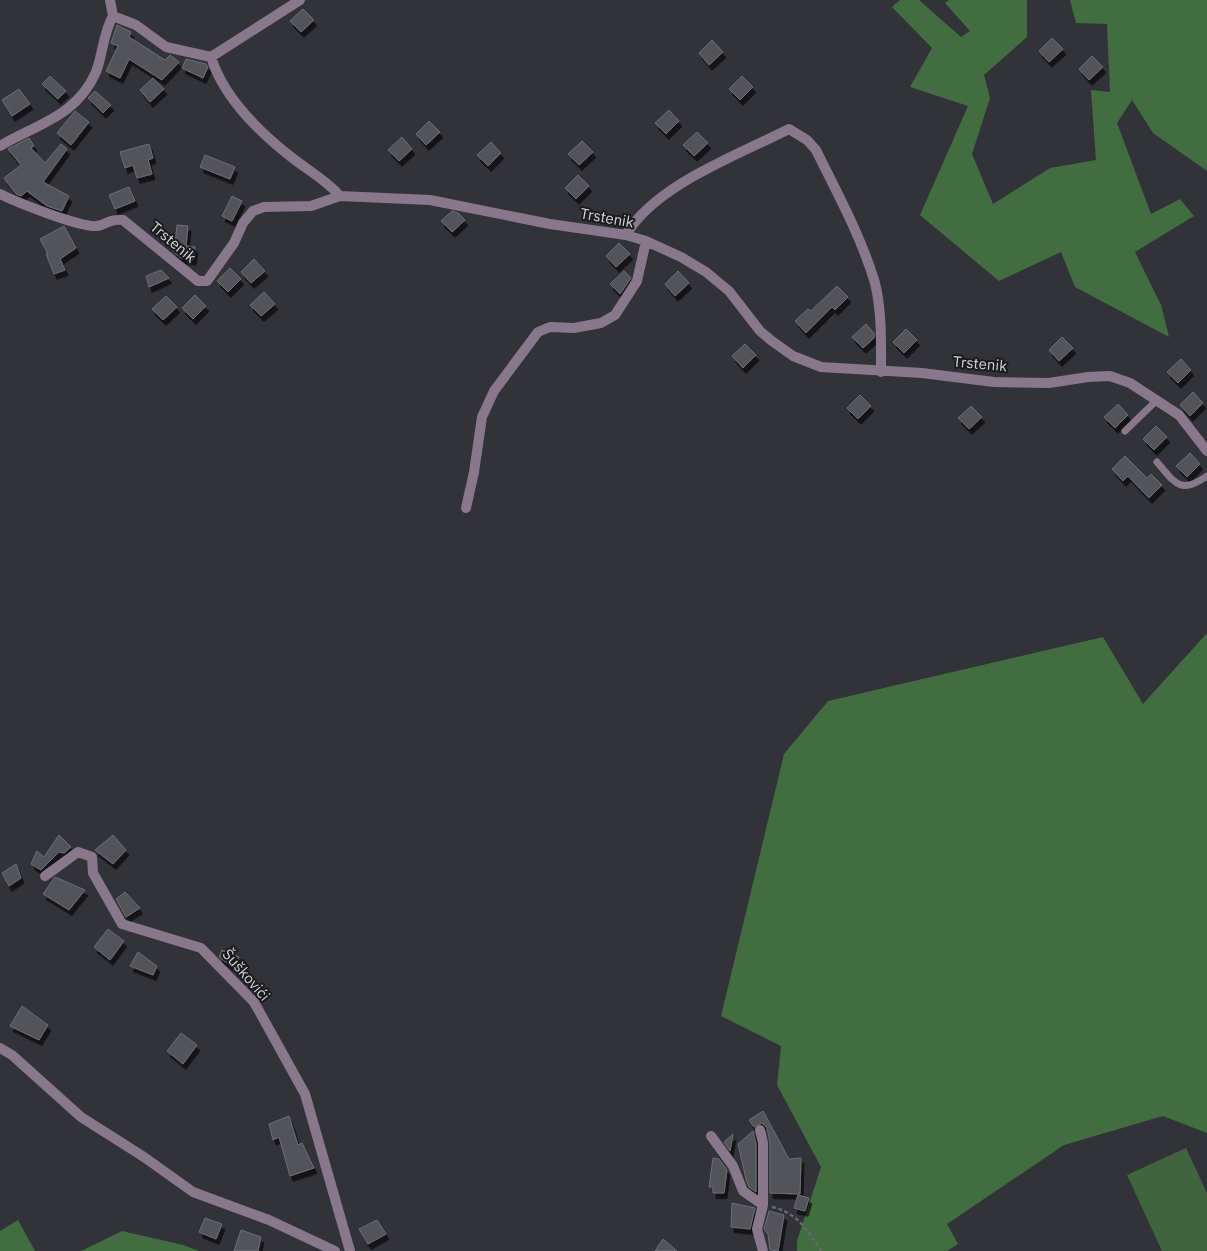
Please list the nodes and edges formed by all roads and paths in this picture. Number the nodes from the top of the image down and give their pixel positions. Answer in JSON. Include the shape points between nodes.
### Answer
{"nodes":[{"id":1,"x":110,"y":0,"type":"edge"},
{"id":2,"x":300,"y":0,"type":"edge"},
{"id":3,"x":113,"y":16,"type":"junction"},
{"id":4,"x":211,"y":57,"type":"junction"},
{"id":5,"x":0,"y":146,"type":"edge"},
{"id":6,"x":0,"y":194,"type":"edge"},
{"id":7,"x":340,"y":196,"type":"junction"},
{"id":8,"x":626,"y":235,"type":"junction"},
{"id":9,"x":646,"y":241,"type":"junction"},
{"id":10,"x":881,"y":372,"type":"junction"},
{"id":11,"x":1157,"y":400,"type":"junction"},
{"id":12,"x":1124,"y":431,"type":"dead end"},
{"id":13,"x":1207,"y":451,"type":"edge"},
{"id":14,"x":1157,"y":462,"type":"dead end"},
{"id":15,"x":1207,"y":476,"type":"edge"},
{"id":16,"x":466,"y":508,"type":"dead end"},
{"id":17,"x":45,"y":876,"type":"dead end"},
{"id":18,"x":0,"y":1048,"type":"edge"},
{"id":19,"x":760,"y":1130,"type":"dead end"},
{"id":20,"x":711,"y":1136,"type":"dead end"},
{"id":21,"x":763,"y":1205,"type":"junction"},
{"id":22,"x":335,"y":1251,"type":"edge"},
{"id":23,"x":350,"y":1251,"type":"edge"},
{"id":24,"x":763,"y":1251,"type":"edge"},
{"id":25,"x":821,"y":1251,"type":"edge"}],
"edges":[{"from":1,"to":3,"type":"street"},
{"from":2,"to":4,"type":"street"},
{"from":3,"to":4,"type":"street","via":[[136,25],[166,47]]},
{"from":3,"to":5,"type":"street","via":[[88,87],[55,119]]},
{"from":4,"to":7,"type":"street","via":[[224,87],[248,117],[271,141],[331,185]]},
{"from":6,"to":7,"type":"street","name":"Trstenik","via":[[24,206],[84,224],[98,226],[110,219],[123,220],[198,281],[207,281],[216,271],[243,223],[254,212],[264,207],[310,206]]},
{"from":7,"to":8,"type":"street","name":"Trstenik","via":[[430,200],[550,224]]},
{"from":8,"to":9,"type":"street","name":"Trstenik"},
{"from":8,"to":10,"type":"street","via":[[648,206],[676,186],[789,129],[816,150],[851,221],[875,284]]},
{"from":9,"to":10,"type":"street","name":"Trstenik","via":[[706,272],[729,291],[760,330],[793,356],[822,367]]},
{"from":9,"to":16,"type":"street","via":[[637,281],[615,315],[601,323],[574,328],[550,327],[538,332],[494,391],[482,417]]},
{"from":10,"to":11,"type":"street","name":"Trstenik","via":[[922,373],[994,382],[1048,382],[1110,376],[1130,383]]},
{"from":11,"to":12,"type":"lane"},
{"from":11,"to":13,"type":"street","name":"Trstenik","via":[[1179,415]]},
{"from":14,"to":15,"type":"lane","via":[[1175,484],[1183,487],[1196,484]]},
{"from":17,"to":23,"type":"street","name":"Šuškovići","via":[[78,852],[92,857],[93,873],[122,924],[201,948],[254,1002],[305,1094]]},
{"from":18,"to":22,"type":"street","via":[[81,1117],[193,1192],[269,1220]]},
{"from":19,"to":21,"type":"street","via":[[764,1143]]},
{"from":20,"to":21,"type":"street","via":[[734,1166],[743,1191]]},
{"from":21,"to":24,"type":"street","via":[[757,1230]]},
{"from":21,"to":25,"type":"path","via":[[783,1208],[799,1220]]}]}
